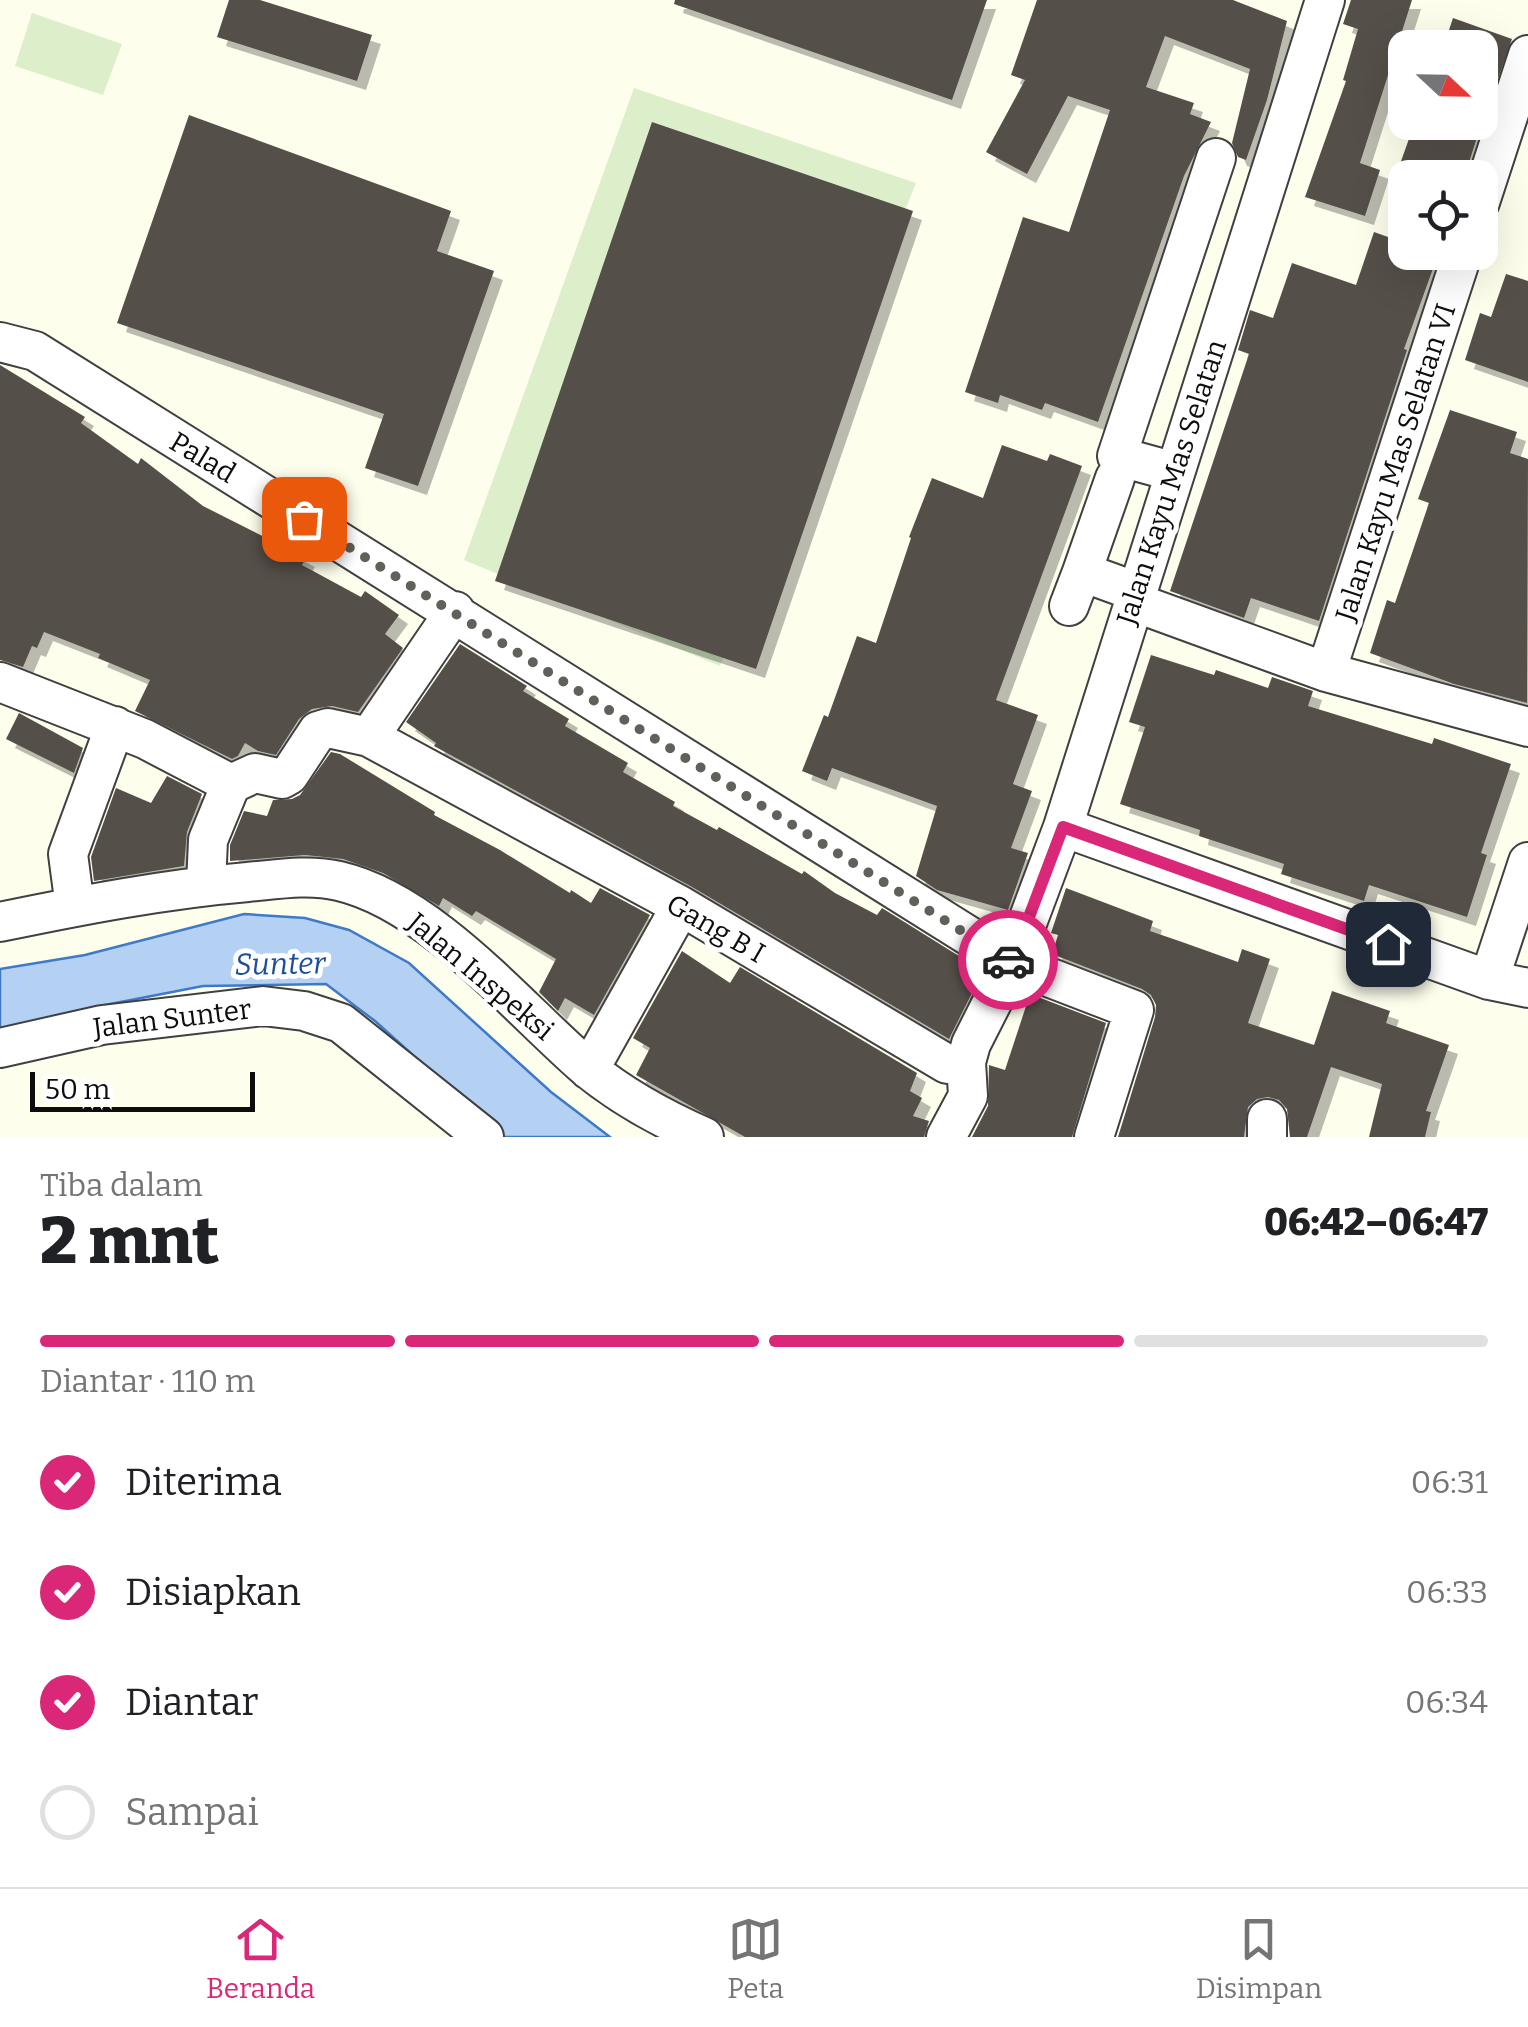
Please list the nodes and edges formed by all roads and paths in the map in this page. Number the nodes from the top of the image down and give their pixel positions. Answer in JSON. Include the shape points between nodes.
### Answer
{"nodes":[{"id":1,"x":1325,"y":0,"type":"edge"},
{"id":2,"x":1528,"y":55,"type":"edge"},
{"id":3,"x":1216,"y":158,"type":"dead end"},
{"id":4,"x":1494,"y":160,"type":"edge"},
{"id":5,"x":1457,"y":270,"type":"edge"},
{"id":6,"x":1176,"y":280,"type":"junction"},
{"id":7,"x":1230,"y":300,"type":"junction"},
{"id":8,"x":0,"y":342,"type":"edge"},
{"id":9,"x":1175,"y":472,"type":"junction"},
{"id":10,"x":1115,"y":478,"type":"dead end"},
{"id":11,"x":1135,"y":597,"type":"junction"},
{"id":12,"x":455,"y":610,"type":"junction"},
{"id":13,"x":1326,"y":672,"type":"junction"},
{"id":14,"x":0,"y":682,"type":"edge"},
{"id":15,"x":115,"y":726,"type":"junction"},
{"id":16,"x":1528,"y":727,"type":"edge"},
{"id":17,"x":370,"y":737,"type":"junction"},
{"id":18,"x":231,"y":784,"type":"junction"},
{"id":19,"x":1063,"y":827,"type":"junction"},
{"id":20,"x":1528,"y":862,"type":"edge"},
{"id":21,"x":206,"y":885,"type":"junction"},
{"id":22,"x":681,"y":906,"type":"junction"},
{"id":23,"x":75,"y":907,"type":"junction"},
{"id":24,"x":0,"y":922,"type":"edge"},
{"id":25,"x":1012,"y":962,"type":"junction"},
{"id":26,"x":1489,"y":980,"type":"junction"},
{"id":27,"x":1528,"y":988,"type":"edge"},
{"id":28,"x":0,"y":1048,"type":"edge"},
{"id":29,"x":966,"y":1062,"type":"junction"},
{"id":30,"x":589,"y":1070,"type":"junction"},
{"id":31,"x":484,"y":1137,"type":"edge"},
{"id":32,"x":704,"y":1137,"type":"edge"},
{"id":33,"x":946,"y":1137,"type":"edge"},
{"id":34,"x":1094,"y":1137,"type":"edge"}],
"edges":[{"from":1,"to":7,"type":"street","name":"Jalan Kayu Mas Selatan"},
{"from":2,"to":4,"type":"street"},
{"from":3,"to":6,"type":"street"},
{"from":5,"to":13,"type":"street","name":"Jalan Kayu Mas Selatan VI"},
{"from":6,"to":7,"type":"street"},
{"from":6,"to":9,"type":"street","via":[[1117,456]]},
{"from":7,"to":9,"type":"street","name":"Jalan Kayu Mas Selatan"},
{"from":8,"to":12,"type":"street","name":"Palad","via":[[35,350]]},
{"from":9,"to":11,"type":"street","name":"Jalan Kayu Mas Selatan"},
{"from":10,"to":11,"type":"street","via":[[1076,589]]},
{"from":11,"to":13,"type":"street"},
{"from":11,"to":19,"type":"street","name":"Jalan Kayu Mas Selatan"},
{"from":12,"to":17,"type":"street"},
{"from":12,"to":25,"type":"street","name":"Palad"},
{"from":13,"to":16,"type":"street"},
{"from":14,"to":15,"type":"street"},
{"from":15,"to":18,"type":"street"},
{"from":15,"to":23,"type":"street","via":[[68,854]]},
{"from":17,"to":18,"type":"street","via":[[318,731],[288,775],[277,779],[256,772]]},
{"from":17,"to":22,"type":"street","name":"Gang B I"},
{"from":18,"to":21,"type":"street","via":[[208,840]]},
{"from":19,"to":25,"type":"street","name":"Jalan Kayu Mas Selatan"},
{"from":19,"to":26,"type":"street"},
{"from":20,"to":26,"type":"street"},
{"from":21,"to":23,"type":"street","name":"Jalan Inspeksi"},
{"from":21,"to":30,"type":"street","name":"Jalan Inspeksi","via":[[309,876],[377,894],[432,928]]},
{"from":22,"to":29,"type":"street","name":"Gang B I","via":[[946,1064]]},
{"from":22,"to":30,"type":"street"},
{"from":23,"to":24,"type":"street","name":"Jalan Inspeksi"},
{"from":25,"to":29,"type":"street"},
{"from":25,"to":34,"type":"street","name":"Palad","via":[[1134,1010]]},
{"from":26,"to":27,"type":"street"},
{"from":28,"to":31,"type":"street","name":"Jalan Sunter","via":[[102,1025],[263,1006],[304,1011],[341,1024]]},
{"from":29,"to":33,"type":"street","via":[[968,1096]]},
{"from":30,"to":32,"type":"street","name":"Jalan Inspeksi"}]}
